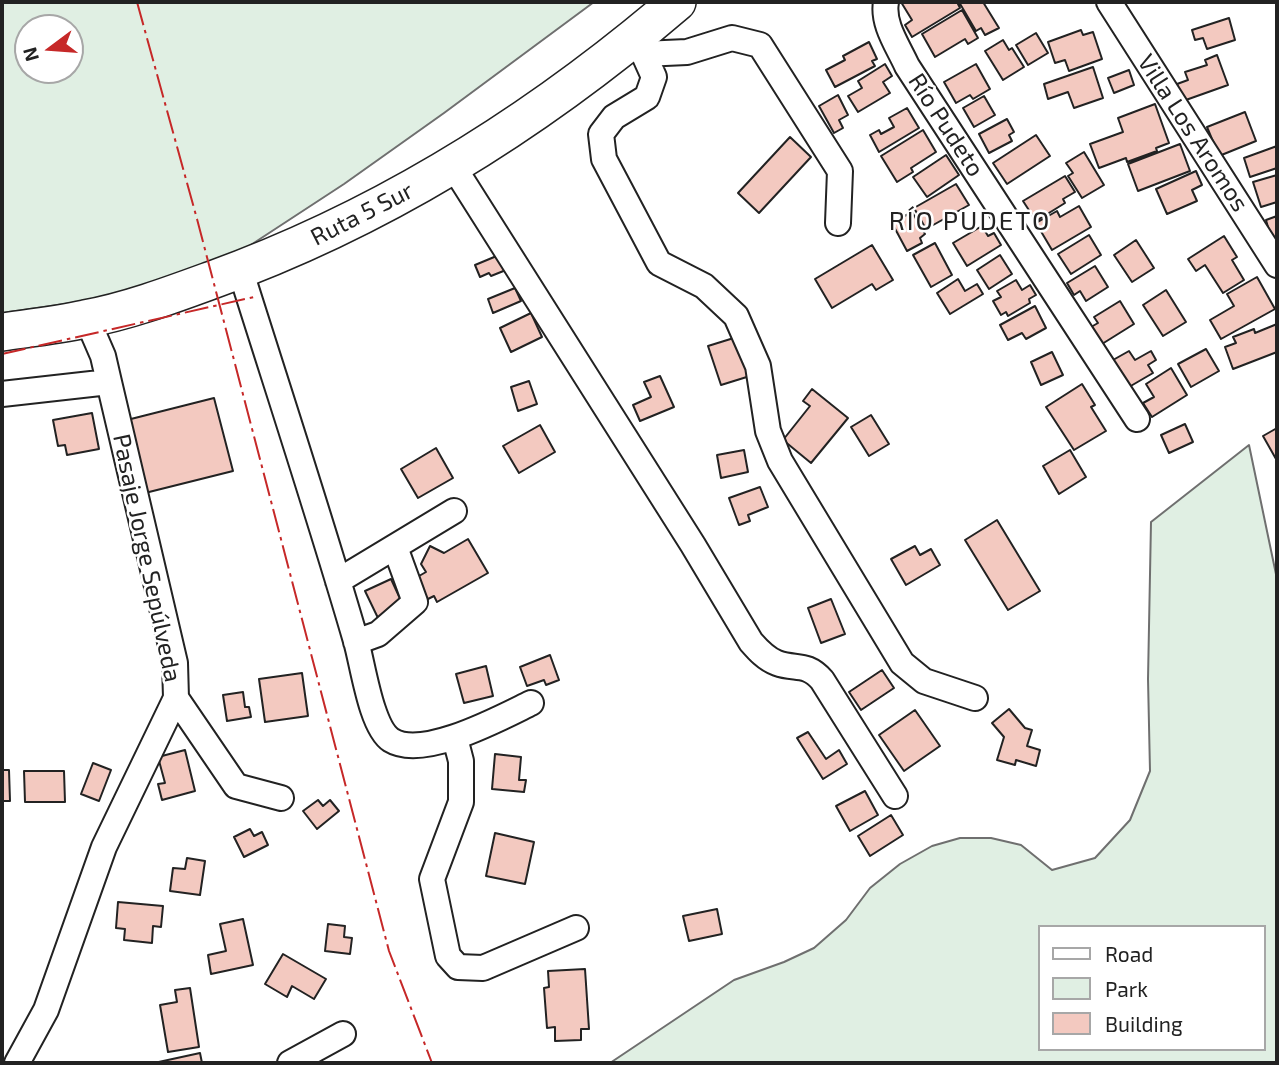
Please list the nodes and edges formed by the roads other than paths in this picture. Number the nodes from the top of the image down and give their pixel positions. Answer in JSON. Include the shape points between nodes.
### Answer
{"nodes":[{"id":1,"x":677,"y":2,"type":"edge"},
{"id":2,"x":886,"y":2,"type":"edge"},
{"id":3,"x":1109,"y":2,"type":"edge"},
{"id":4,"x":639,"y":46,"type":"junction"},
{"id":5,"x":453,"y":166,"type":"junction"},
{"id":6,"x":838,"y":223,"type":"dead end"},
{"id":7,"x":1277,"y":265,"type":"edge"},
{"id":8,"x":240,"y":270,"type":"junction"},
{"id":9,"x":87,"y":319,"type":"junction"},
{"id":10,"x":2,"y":332,"type":"edge"},
{"id":11,"x":109,"y":382,"type":"junction"},
{"id":12,"x":2,"y":394,"type":"edge"},
{"id":13,"x":1137,"y":419,"type":"dead end"},
{"id":14,"x":454,"y":511,"type":"dead end"},
{"id":15,"x":395,"y":547,"type":"junction"},
{"id":16,"x":338,"y":582,"type":"junction"},
{"id":17,"x":356,"y":642,"type":"junction"},
{"id":18,"x":176,"y":698,"type":"junction"},
{"id":19,"x":975,"y":698,"type":"dead end"},
{"id":20,"x":531,"y":703,"type":"dead end"},
{"id":21,"x":455,"y":738,"type":"junction"},
{"id":22,"x":895,"y":796,"type":"dead end"},
{"id":23,"x":281,"y":798,"type":"dead end"},
{"id":24,"x":576,"y":928,"type":"dead end"},
{"id":25,"x":343,"y":1034,"type":"dead end"},
{"id":26,"x":18,"y":1063,"type":"edge"},
{"id":27,"x":290,"y":1063,"type":"edge"}],
"edges":[{"from":1,"to":4,"type":"highway","name":"Ruta 5 Sur"},
{"from":2,"to":13,"type":"street","name":"Río Pudeto","via":[[890,31],[907,66]]},
{"from":3,"to":7,"type":"street","name":"Villa Los Aromos"},
{"from":4,"to":5,"type":"highway","name":"Ruta 5 Sur"},
{"from":4,"to":6,"type":"street","via":[[687,52],[732,38],[760,46],[841,171]]},
{"from":4,"to":19,"type":"street","via":[[654,77],[647,97],[614,117],[601,134],[604,159],[659,262],[704,286],[736,316],[758,366],[768,431],[780,461],[902,663],[924,681]]},
{"from":5,"to":8,"type":"highway","name":"Ruta 5 Sur","via":[[349,222]]},
{"from":5,"to":22,"type":"street","via":[[751,642],[776,663],[814,671]]},
{"from":8,"to":9,"type":"highway","name":"Ruta 5 Sur"},
{"from":8,"to":16,"type":"street"},
{"from":9,"to":10,"type":"highway","name":"Ruta 5 Sur"},
{"from":9,"to":11,"type":"street","name":"Pasaje Jorge Sepúlveda"},
{"from":11,"to":12,"type":"street"},
{"from":11,"to":18,"type":"street","name":"Pasaje Jorge Sepúlveda","via":[[175,663]]},
{"from":14,"to":15,"type":"street"},
{"from":15,"to":16,"type":"street"},
{"from":15,"to":17,"type":"street","via":[[415,602],[378,635]]},
{"from":16,"to":17,"type":"street"},
{"from":17,"to":21,"type":"street","via":[[386,736],[412,746]]},
{"from":18,"to":23,"type":"street","via":[[236,786]]},
{"from":18,"to":26,"type":"street","name":"Pasaje Jorge Sepúlveda","via":[[104,847],[46,1010]]},
{"from":20,"to":21,"type":"street"},
{"from":21,"to":24,"type":"street","via":[[461,761],[461,802],[432,879],[448,957],[458,967],[483,968]]},
{"from":25,"to":27,"type":"street"}]}
